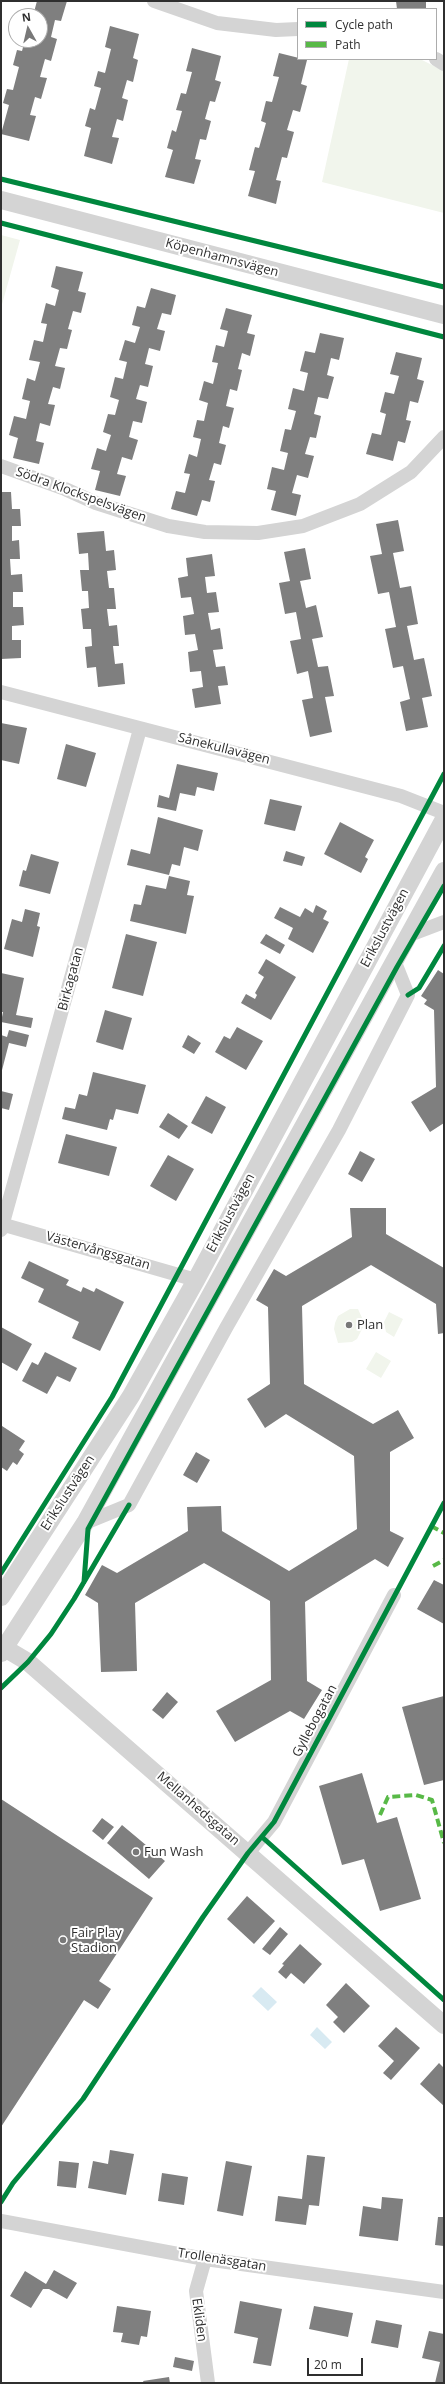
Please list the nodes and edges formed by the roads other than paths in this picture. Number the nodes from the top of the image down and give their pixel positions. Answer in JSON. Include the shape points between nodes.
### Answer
{"nodes":[{"id":1,"x":154,"y":1,"type":"edge"},
{"id":2,"x":297,"y":29,"type":"edge"},
{"id":3,"x":1,"y":200,"type":"edge"},
{"id":4,"x":444,"y":315,"type":"edge"},
{"id":5,"x":444,"y":438,"type":"edge"},
{"id":6,"x":1,"y":466,"type":"edge"},
{"id":7,"x":1,"y":692,"type":"edge"},
{"id":8,"x":140,"y":729,"type":"junction"},
{"id":9,"x":444,"y":813,"type":"edge"},
{"id":10,"x":444,"y":819,"type":"edge"},
{"id":11,"x":444,"y":871,"type":"edge"},
{"id":12,"x":444,"y":922,"type":"edge"},
{"id":13,"x":408,"y":936,"type":"junction"},
{"id":14,"x":394,"y":960,"type":"junction"},
{"id":15,"x":2,"y":1226,"type":"edge"},
{"id":16,"x":196,"y":1280,"type":"junction"},
{"id":17,"x":85,"y":1523,"type":"junction"},
{"id":18,"x":394,"y":1595,"type":"dead end"},
{"id":19,"x":1,"y":1597,"type":"edge"},
{"id":20,"x":2,"y":1649,"type":"edge"},
{"id":21,"x":248,"y":1853,"type":"junction"},
{"id":22,"x":444,"y":2025,"type":"edge"},
{"id":23,"x":1,"y":2221,"type":"edge"},
{"id":24,"x":205,"y":2259,"type":"junction"},
{"id":25,"x":444,"y":2292,"type":"edge"},
{"id":26,"x":208,"y":2383,"type":"edge"}],
"edges":[{"from":1,"to":2,"type":"street","via":[[217,23],[276,30]]},
{"from":3,"to":4,"type":"street","name":"Köpenhamnsvägen"},
{"from":5,"to":6,"type":"street","name":"Södra Klockspelsvägen","via":[[411,472],[360,504],[330,518],[303,526],[258,533],[205,532],[168,526],[96,503]]},
{"from":7,"to":8,"type":"street","name":"Sånekullavägen"},
{"from":8,"to":9,"type":"street","name":"Sånekullavägen","via":[[401,796]]},
{"from":8,"to":15,"type":"street","name":"Birkagatan"},
{"from":10,"to":16,"type":"street","name":"Erikslustvägen"},
{"from":11,"to":13,"type":"street","name":"Erikslustvägen"},
{"from":12,"to":13,"type":"street","name":"Erikslustvägen"},
{"from":13,"to":14,"type":"street","name":"Erikslustvägen"},
{"from":14,"to":17,"type":"street","name":"Erikslustvägen"},
{"from":14,"to":17,"type":"street","name":"Erikslustvägen","via":[[408,995],[339,1130],[129,1505]]},
{"from":15,"to":16,"type":"street","name":"Västervångsgatan"},
{"from":16,"to":19,"type":"street","name":"Erikslustvägen","via":[[131,1396]]},
{"from":17,"to":20,"type":"street","name":"Erikslustvägen"},
{"from":18,"to":21,"type":"street","name":"Gyllebogatan","via":[[274,1822]]},
{"from":20,"to":21,"type":"street","name":"Mellanhedsgatan","via":[[28,1662]]},
{"from":21,"to":22,"type":"street","name":"Mellanhedsgatan"},
{"from":23,"to":24,"type":"street","name":"Trollenäsgatan"},
{"from":24,"to":25,"type":"street","name":"Trollenäsgatan"},
{"from":24,"to":26,"type":"street","name":"Ekliden","via":[[196,2291]]}]}
